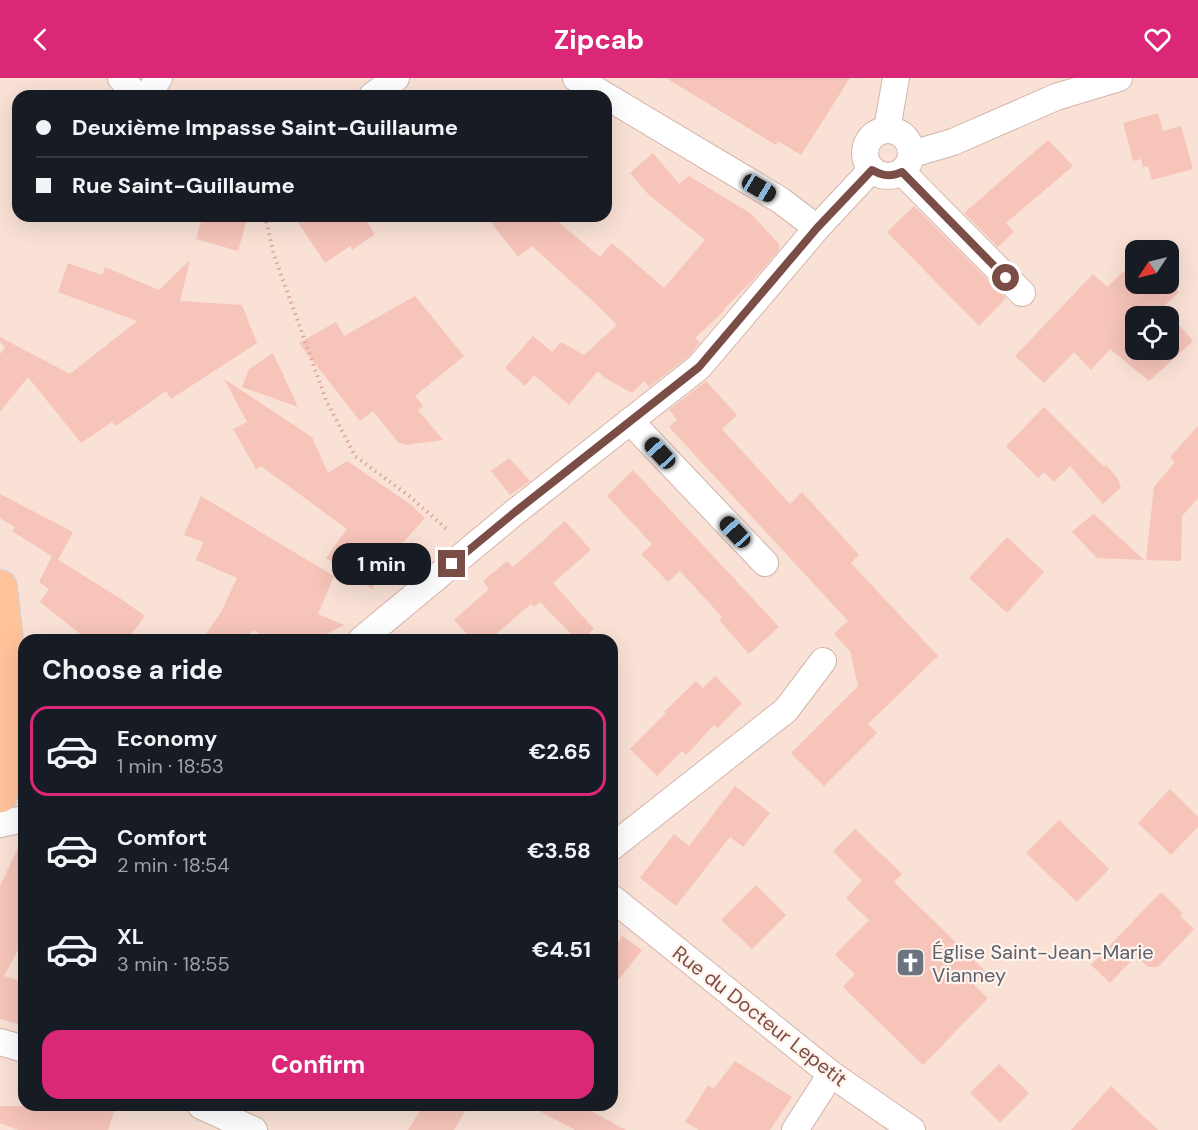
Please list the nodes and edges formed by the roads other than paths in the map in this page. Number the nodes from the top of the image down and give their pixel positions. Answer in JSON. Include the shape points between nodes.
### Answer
{"nodes":[{"id":1,"x":121,"y":78,"type":"edge"},
{"id":2,"x":396,"y":78,"type":"edge"},
{"id":3,"x":576,"y":78,"type":"edge"},
{"id":4,"x":896,"y":78,"type":"edge"},
{"id":5,"x":1119,"y":78,"type":"edge"},
{"id":6,"x":132,"y":90,"type":"edge"},
{"id":7,"x":380,"y":90,"type":"edge"},
{"id":8,"x":596,"y":90,"type":"edge"},
{"id":9,"x":612,"y":100,"type":"edge"},
{"id":10,"x":886,"y":129,"type":"junction"},
{"id":11,"x":907,"y":163,"type":"junction"},
{"id":12,"x":872,"y":170,"type":"junction"},
{"id":13,"x":817,"y":228,"type":"junction"},
{"id":14,"x":1022,"y":293,"type":"dead end"},
{"id":15,"x":630,"y":421,"type":"junction"},
{"id":16,"x":765,"y":563,"type":"dead end"},
{"id":17,"x":0,"y":585,"type":"edge"},
{"id":18,"x":26,"y":634,"type":"edge"},
{"id":19,"x":368,"y":634,"type":"edge"},
{"id":20,"x":822,"y":661,"type":"dead end"},
{"id":21,"x":18,"y":792,"type":"edge"},
{"id":22,"x":0,"y":796,"type":"edge"},
{"id":23,"x":18,"y":820,"type":"edge"},
{"id":24,"x":0,"y":822,"type":"edge"},
{"id":25,"x":618,"y":842,"type":"edge"},
{"id":26,"x":618,"y":903,"type":"edge"},
{"id":27,"x":0,"y":1042,"type":"edge"},
{"id":28,"x":18,"y":1047,"type":"edge"},
{"id":29,"x":831,"y":1074,"type":"junction"},
{"id":30,"x":212,"y":1111,"type":"edge"},
{"id":31,"x":254,"y":1130,"type":"edge"},
{"id":32,"x":795,"y":1130,"type":"edge"},
{"id":33,"x":912,"y":1130,"type":"edge"}],
"edges":[{"from":1,"to":6,"type":"street"},
{"from":2,"to":7,"type":"street"},
{"from":3,"to":8,"type":"street"},
{"from":4,"to":10,"type":"street"},
{"from":5,"to":11,"type":"street","via":[[1056,98]]},
{"from":9,"to":13,"type":"street","via":[[780,200]]},
{"from":10,"to":11,"type":"street","via":[[908,139],[911,146]]},
{"from":10,"to":12,"type":"street","via":[[873,135],[865,148]]},
{"from":11,"to":12,"type":"street","via":[[895,175]]},
{"from":11,"to":14,"type":"street"},
{"from":12,"to":13,"type":"street"},
{"from":13,"to":15,"type":"street","via":[[699,367]]},
{"from":15,"to":16,"type":"street"},
{"from":15,"to":19,"type":"street"},
{"from":17,"to":18,"type":"main road"},
{"from":17,"to":22,"type":"main road","via":[[12,710]]},
{"from":20,"to":25,"type":"street","via":[[786,710]]},
{"from":21,"to":24,"type":"main road"},
{"from":23,"to":24,"type":"street"},
{"from":26,"to":29,"type":"street","name":"Rue du Docteur Lepetit"},
{"from":27,"to":28,"type":"street"},
{"from":29,"to":32,"type":"street"},
{"from":29,"to":33,"type":"street","name":"Rue du Docteur Lepetit"},
{"from":30,"to":31,"type":"street"}]}
